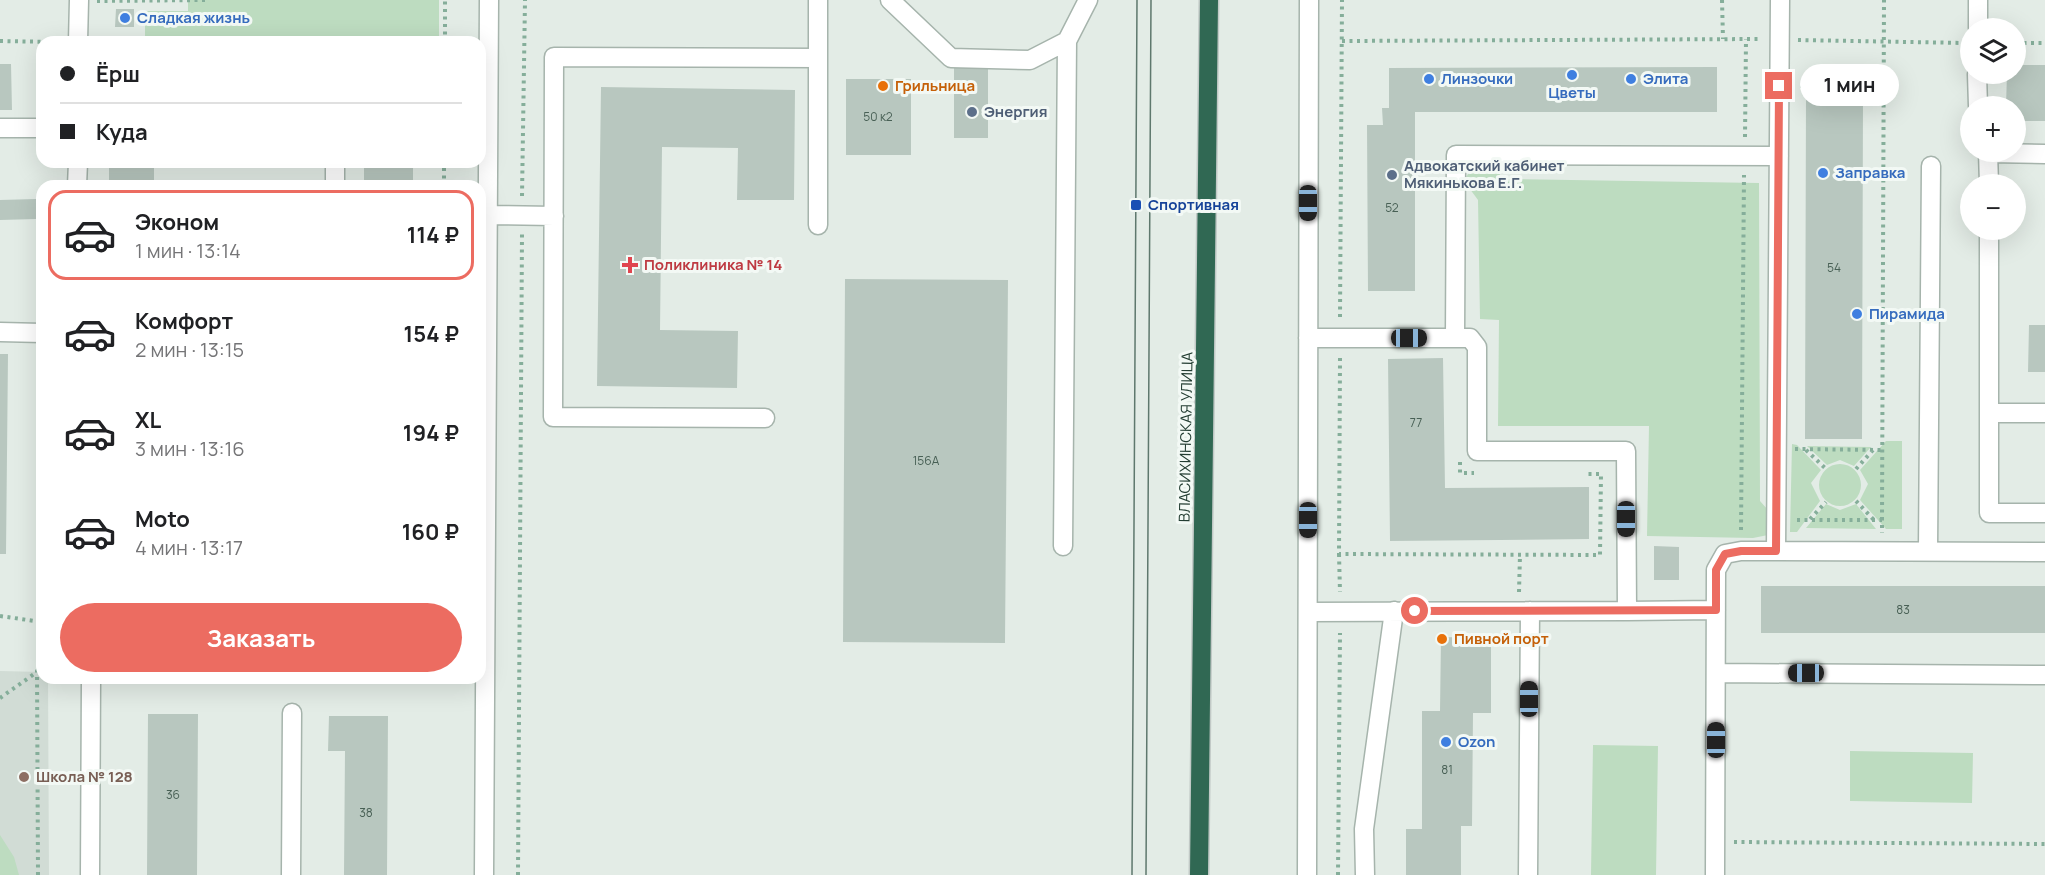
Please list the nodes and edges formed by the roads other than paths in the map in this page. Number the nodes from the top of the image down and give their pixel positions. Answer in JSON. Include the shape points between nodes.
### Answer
{"nodes":[{"id":1,"x":489,"y":0,"type":"edge"},
{"id":2,"x":818,"y":0,"type":"edge"},
{"id":3,"x":890,"y":0,"type":"edge"},
{"id":4,"x":1088,"y":0,"type":"edge"},
{"id":5,"x":1209,"y":0,"type":"edge"},
{"id":6,"x":1309,"y":0,"type":"edge"},
{"id":7,"x":1780,"y":0,"type":"edge"},
{"id":8,"x":1978,"y":0,"type":"edge"},
{"id":9,"x":79,"y":1,"type":"edge"},
{"id":10,"x":1978,"y":18,"type":"edge"},
{"id":11,"x":78,"y":36,"type":"edge"},
{"id":12,"x":1067,"y":41,"type":"junction"},
{"id":13,"x":818,"y":58,"type":"junction"},
{"id":14,"x":0,"y":128,"type":"edge"},
{"id":15,"x":36,"y":128,"type":"edge"},
{"id":16,"x":2026,"y":153,"type":"edge"},
{"id":17,"x":2045,"y":153,"type":"edge"},
{"id":18,"x":1779,"y":156,"type":"junction"},
{"id":19,"x":1932,"y":166,"type":"dead end"},
{"id":20,"x":486,"y":215,"type":"joint"},
{"id":21,"x":554,"y":216,"type":"junction"},
{"id":22,"x":818,"y":225,"type":"dead end"},
{"id":23,"x":1989,"y":240,"type":"edge"},
{"id":24,"x":0,"y":333,"type":"edge"},
{"id":25,"x":36,"y":333,"type":"edge"},
{"id":26,"x":1308,"y":338,"type":"junction"},
{"id":27,"x":1455,"y":338,"type":"junction"},
{"id":28,"x":1989,"y":412,"type":"junction"},
{"id":29,"x":2045,"y":413,"type":"edge"},
{"id":30,"x":765,"y":418,"type":"dead end"},
{"id":31,"x":2045,"y":513,"type":"edge"},
{"id":32,"x":1063,"y":546,"type":"dead end"},
{"id":33,"x":1776,"y":551,"type":"junction"},
{"id":34,"x":1928,"y":551,"type":"junction"},
{"id":35,"x":2045,"y":552,"type":"edge"},
{"id":36,"x":1716,"y":610,"type":"junction"},
{"id":37,"x":1394,"y":611,"type":"junction"},
{"id":38,"x":1530,"y":611,"type":"junction"},
{"id":39,"x":1627,"y":611,"type":"junction"},
{"id":40,"x":1308,"y":612,"type":"junction"},
{"id":41,"x":1716,"y":673,"type":"junction"},
{"id":42,"x":2045,"y":675,"type":"edge"},
{"id":43,"x":91,"y":684,"type":"edge"},
{"id":44,"x":482,"y":684,"type":"edge"},
{"id":45,"x":292,"y":713,"type":"dead end"},
{"id":46,"x":90,"y":875,"type":"edge"},
{"id":47,"x":291,"y":875,"type":"edge"},
{"id":48,"x":484,"y":875,"type":"edge"},
{"id":49,"x":1199,"y":875,"type":"edge"},
{"id":50,"x":1307,"y":875,"type":"edge"},
{"id":51,"x":1365,"y":875,"type":"edge"},
{"id":52,"x":1528,"y":875,"type":"edge"},
{"id":53,"x":1715,"y":875,"type":"edge"}],
"edges":[{"from":1,"to":20,"type":"street"},
{"from":2,"to":13,"type":"street"},
{"from":3,"to":12,"type":"street","via":[[951,58],[1030,60]]},
{"from":4,"to":12,"type":"street"},
{"from":5,"to":49,"type":"highway","name":"ВЛАСИХИНСКАЯ УЛИЦА"},
{"from":6,"to":26,"type":"street"},
{"from":7,"to":18,"type":"street"},
{"from":8,"to":10,"type":"street"},
{"from":9,"to":11,"type":"street"},
{"from":12,"to":32,"type":"street"},
{"from":13,"to":21,"type":"street","via":[[554,57]]},
{"from":13,"to":22,"type":"street"},
{"from":14,"to":15,"type":"street"},
{"from":16,"to":17,"type":"street"},
{"from":18,"to":27,"type":"street","via":[[1456,154]]},
{"from":18,"to":33,"type":"street"},
{"from":19,"to":34,"type":"street"},
{"from":20,"to":21,"type":"street"},
{"from":21,"to":30,"type":"street","via":[[554,417]]},
{"from":23,"to":28,"type":"street"},
{"from":24,"to":25,"type":"street"},
{"from":26,"to":27,"type":"street"},
{"from":26,"to":40,"type":"street"},
{"from":27,"to":39,"type":"street","via":[[1470,338],[1477,346],[1477,451],[1626,451]]},
{"from":28,"to":29,"type":"street"},
{"from":28,"to":31,"type":"street","via":[[1989,513]]},
{"from":33,"to":34,"type":"street"},
{"from":33,"to":36,"type":"street","via":[[1725,554],[1716,570]]},
{"from":34,"to":35,"type":"street"},
{"from":36,"to":39,"type":"street"},
{"from":36,"to":41,"type":"street"},
{"from":37,"to":38,"type":"street"},
{"from":37,"to":40,"type":"street"},
{"from":37,"to":51,"type":"street","via":[[1364,829]]},
{"from":38,"to":39,"type":"street"},
{"from":38,"to":52,"type":"street"},
{"from":40,"to":50,"type":"street"},
{"from":41,"to":42,"type":"street"},
{"from":41,"to":53,"type":"street"},
{"from":43,"to":46,"type":"street"},
{"from":44,"to":48,"type":"street"},
{"from":45,"to":47,"type":"street"}]}
